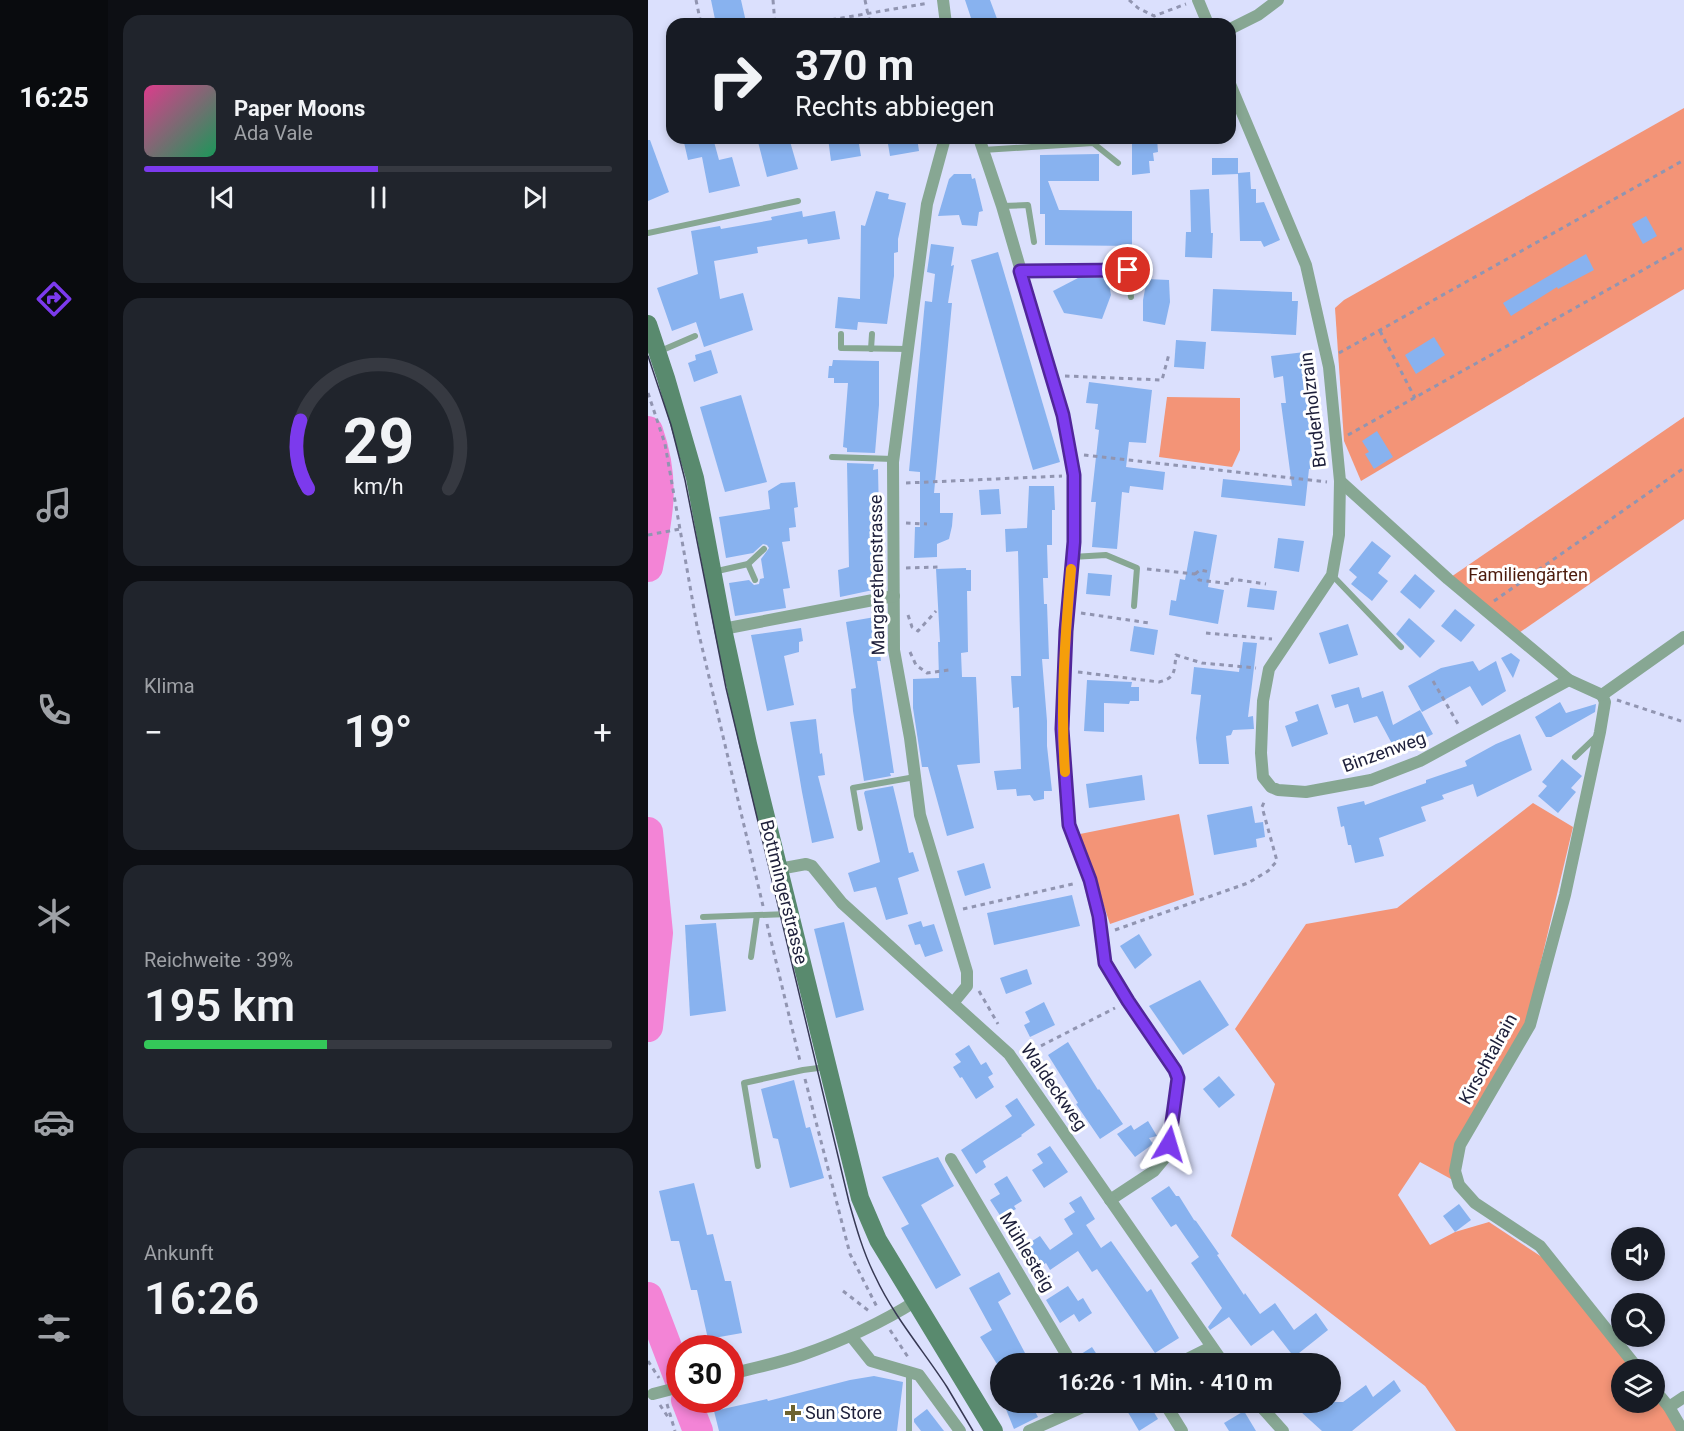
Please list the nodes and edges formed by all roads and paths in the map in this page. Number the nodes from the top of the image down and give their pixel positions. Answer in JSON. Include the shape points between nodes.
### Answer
{"nodes":[{"id":1,"x":696,"y":0,"type":"edge"},
{"id":2,"x":773,"y":0,"type":"edge"},
{"id":3,"x":865,"y":0,"type":"edge"},
{"id":4,"x":1129,"y":0,"type":"edge"},
{"id":5,"x":1197,"y":0,"type":"edge"},
{"id":6,"x":1278,"y":0,"type":"edge"},
{"id":7,"x":943,"y":1,"type":"edge"},
{"id":8,"x":868,"y":12,"type":"junction"},
{"id":9,"x":700,"y":18,"type":"edge"},
{"id":10,"x":774,"y":18,"type":"edge"},
{"id":11,"x":839,"y":18,"type":"edge"},
{"id":12,"x":869,"y":18,"type":"edge"},
{"id":13,"x":945,"y":18,"type":"edge"},
{"id":14,"x":1205,"y":18,"type":"edge"},
{"id":15,"x":1236,"y":26,"type":"edge"},
{"id":16,"x":1236,"y":98,"type":"edge"},
{"id":17,"x":943,"y":144,"type":"edge"},
{"id":18,"x":981,"y":144,"type":"edge"},
{"id":19,"x":1095,"y":144,"type":"edge"},
{"id":20,"x":1684,"y":160,"type":"edge"},
{"id":21,"x":1118,"y":163,"type":"dead end"},
{"id":22,"x":798,"y":201,"type":"dead end"},
{"id":23,"x":1002,"y":206,"type":"junction"},
{"id":24,"x":648,"y":233,"type":"edge"},
{"id":25,"x":1034,"y":242,"type":"dead end"},
{"id":26,"x":1684,"y":247,"type":"edge"},
{"id":27,"x":1020,"y":271,"type":"junction"},
{"id":28,"x":1131,"y":297,"type":"dead end"},
{"id":29,"x":648,"y":324,"type":"edge"},
{"id":30,"x":1380,"y":331,"type":"junction"},
{"id":31,"x":841,"y":334,"type":"dead end"},
{"id":32,"x":872,"y":334,"type":"dead end"},
{"id":33,"x":695,"y":336,"type":"dead end"},
{"id":34,"x":871,"y":349,"type":"junction"},
{"id":35,"x":908,"y":350,"type":"junction"},
{"id":36,"x":657,"y":352,"type":"junction"},
{"id":37,"x":1168,"y":354,"type":"dead end"},
{"id":38,"x":1327,"y":360,"type":"junction"},
{"id":39,"x":1051,"y":376,"type":"junction"},
{"id":40,"x":648,"y":393,"type":"edge"},
{"id":41,"x":1414,"y":398,"type":"junction"},
{"id":42,"x":1336,"y":440,"type":"junction"},
{"id":43,"x":1070,"y":454,"type":"junction"},
{"id":44,"x":832,"y":457,"type":"dead end"},
{"id":45,"x":893,"y":459,"type":"junction"},
{"id":46,"x":1684,"y":468,"type":"edge"},
{"id":47,"x":1074,"y":475,"type":"junction"},
{"id":48,"x":1340,"y":483,"type":"junction"},
{"id":49,"x":892,"y":484,"type":"junction"},
{"id":50,"x":893,"y":522,"type":"junction"},
{"id":51,"x":927,"y":524,"type":"dead end"},
{"id":52,"x":680,"y":529,"type":"junction"},
{"id":53,"x":648,"y":535,"type":"edge"},
{"id":54,"x":764,"y":549,"type":"dead end"},
{"id":55,"x":1072,"y":557,"type":"junction"},
{"id":56,"x":748,"y":564,"type":"junction"},
{"id":57,"x":941,"y":567,"type":"dead end"},
{"id":58,"x":892,"y":568,"type":"junction"},
{"id":59,"x":1137,"y":568,"type":"junction"},
{"id":60,"x":713,"y":572,"type":"junction"},
{"id":61,"x":1210,"y":572,"type":"dead end"},
{"id":62,"x":1195,"y":574,"type":"junction"},
{"id":63,"x":1332,"y":575,"type":"junction"},
{"id":64,"x":755,"y":580,"type":"dead end"},
{"id":65,"x":1266,"y":584,"type":"dead end"},
{"id":66,"x":894,"y":596,"type":"junction"},
{"id":67,"x":1134,"y":606,"type":"dead end"},
{"id":68,"x":1486,"y":610,"type":"junction"},
{"id":69,"x":936,"y":611,"type":"dead end"},
{"id":70,"x":1067,"y":611,"type":"junction"},
{"id":71,"x":894,"y":614,"type":"junction"},
{"id":72,"x":1149,"y":623,"type":"dead end"},
{"id":73,"x":723,"y":629,"type":"junction"},
{"id":74,"x":1206,"y":633,"type":"dead end"},
{"id":75,"x":1684,"y":637,"type":"edge"},
{"id":76,"x":894,"y":640,"type":"junction"},
{"id":77,"x":1287,"y":640,"type":"junction"},
{"id":78,"x":1401,"y":647,"type":"dead end"},
{"id":79,"x":1269,"y":669,"type":"junction"},
{"id":80,"x":949,"y":670,"type":"dead end"},
{"id":81,"x":1064,"y":670,"type":"junction"},
{"id":82,"x":1569,"y":680,"type":"junction"},
{"id":83,"x":1434,"y":681,"type":"dead end"},
{"id":84,"x":1602,"y":695,"type":"junction"},
{"id":85,"x":1684,"y":722,"type":"edge"},
{"id":86,"x":1600,"y":732,"type":"junction"},
{"id":87,"x":1466,"y":737,"type":"junction"},
{"id":88,"x":1575,"y":757,"type":"dead end"},
{"id":89,"x":915,"y":777,"type":"junction"},
{"id":90,"x":1262,"y":807,"type":"dead end"},
{"id":91,"x":860,"y":828,"type":"dead end"},
{"id":92,"x":779,"y":869,"type":"junction"},
{"id":93,"x":1090,"y":880,"type":"junction"},
{"id":94,"x":948,"y":913,"type":"junction"},
{"id":95,"x":790,"y":914,"type":"junction"},
{"id":96,"x":757,"y":915,"type":"junction"},
{"id":97,"x":765,"y":915,"type":"junction"},
{"id":98,"x":703,"y":917,"type":"dead end"},
{"id":99,"x":1100,"y":935,"type":"junction"},
{"id":100,"x":751,"y":957,"type":"dead end"},
{"id":101,"x":967,"y":972,"type":"junction"},
{"id":102,"x":1128,"y":1001,"type":"junction"},
{"id":103,"x":953,"y":1003,"type":"junction"},
{"id":104,"x":1012,"y":1057,"type":"junction"},
{"id":105,"x":828,"y":1066,"type":"junction"},
{"id":106,"x":803,"y":1070,"type":"junction"},
{"id":107,"x":951,"y":1159,"type":"dead end"},
{"id":108,"x":758,"y":1166,"type":"dead end"},
{"id":109,"x":1110,"y":1200,"type":"junction"},
{"id":110,"x":843,"y":1291,"type":"dead end"},
{"id":111,"x":916,"y":1301,"type":"junction"},
{"id":112,"x":878,"y":1308,"type":"junction"},
{"id":113,"x":883,"y":1320,"type":"junction"},
{"id":114,"x":851,"y":1336,"type":"junction"},
{"id":115,"x":1211,"y":1347,"type":"junction"},
{"id":116,"x":1066,"y":1353,"type":"edge"},
{"id":117,"x":1199,"y":1353,"type":"edge"},
{"id":118,"x":1216,"y":1353,"type":"edge"},
{"id":119,"x":1630,"y":1359,"type":"edge"},
{"id":120,"x":744,"y":1370,"type":"edge"},
{"id":121,"x":914,"y":1374,"type":"junction"},
{"id":122,"x":666,"y":1391,"type":"edge"},
{"id":123,"x":651,"y":1394,"type":"edge"},
{"id":124,"x":1684,"y":1397,"type":"edge"},
{"id":125,"x":1665,"y":1402,"type":"edge"},
{"id":126,"x":1669,"y":1407,"type":"junction"},
{"id":127,"x":1069,"y":1413,"type":"edge"},
{"id":128,"x":1171,"y":1413,"type":"edge"},
{"id":129,"x":1267,"y":1413,"type":"edge"},
{"id":130,"x":672,"y":1425,"type":"dead end"},
{"id":131,"x":909,"y":1431,"type":"edge"},
{"id":132,"x":960,"y":1431,"type":"edge"},
{"id":133,"x":994,"y":1431,"type":"edge"},
{"id":134,"x":1029,"y":1431,"type":"edge"},
{"id":135,"x":1182,"y":1431,"type":"edge"},
{"id":136,"x":1283,"y":1431,"type":"edge"},
{"id":137,"x":1683,"y":1431,"type":"edge"}],
"edges":[{"from":1,"to":9,"type":"path"},
{"from":2,"to":10,"type":"path"},
{"from":3,"to":8,"type":"path"},
{"from":4,"to":5,"type":"path","via":[[1154,16]]},
{"from":5,"to":14,"type":"street"},
{"from":6,"to":15,"type":"street"},
{"from":7,"to":8,"type":"path"},
{"from":7,"to":13,"type":"street"},
{"from":8,"to":11,"type":"path"},
{"from":8,"to":12,"type":"path"},
{"from":16,"to":38,"type":"street","name":"Bruderholzrain","via":[[1306,265]]},
{"from":17,"to":35,"type":"street","name":"Margarethenstrasse","via":[[927,204]]},
{"from":18,"to":23,"type":"street"},
{"from":19,"to":21,"type":"lane"},
{"from":20,"to":30,"type":"path"},
{"from":22,"to":24,"type":"lane"},
{"from":23,"to":25,"type":"lane","via":[[1028,205]]},
{"from":23,"to":27,"type":"street"},
{"from":26,"to":41,"type":"path"},
{"from":27,"to":28,"type":"lane","via":[[1128,270]]},
{"from":27,"to":39,"type":"street"},
{"from":29,"to":36,"type":"main road","name":"Bottmingerstrasse"},
{"from":30,"to":38,"type":"path"},
{"from":30,"to":41,"type":"path"},
{"from":31,"to":34,"type":"lane","via":[[841,348]]},
{"from":32,"to":34,"type":"lane"},
{"from":33,"to":36,"type":"lane"},
{"from":34,"to":35,"type":"lane"},
{"from":35,"to":45,"type":"street","name":"Margarethenstrasse"},
{"from":36,"to":60,"type":"main road","name":"Bottmingerstrasse","via":[[694,478]]},
{"from":37,"to":39,"type":"path","via":[[1162,380]]},
{"from":38,"to":42,"type":"street","name":"Bruderholzrain"},
{"from":39,"to":43,"type":"street"},
{"from":40,"to":52,"type":"path","via":[[665,444]]},
{"from":41,"to":42,"type":"path"},
{"from":42,"to":48,"type":"street","name":"Bruderholzrain"},
{"from":43,"to":47,"type":"street"},
{"from":43,"to":48,"type":"path"},
{"from":44,"to":45,"type":"lane"},
{"from":45,"to":49,"type":"street","name":"Margarethenstrasse"},
{"from":46,"to":68,"type":"path","via":[[1496,599]]},
{"from":47,"to":49,"type":"path"},
{"from":47,"to":55,"type":"street"},
{"from":48,"to":63,"type":"street","name":"Binzenweg","via":[[1339,535]]},
{"from":48,"to":68,"type":"street","name":"Bruderholzrain"},
{"from":49,"to":50,"type":"street","name":"Margarethenstrasse"},
{"from":50,"to":51,"type":"path"},
{"from":50,"to":58,"type":"street","name":"Margarethenstrasse"},
{"from":52,"to":53,"type":"path"},
{"from":52,"to":97,"type":"path","via":[[697,626]]},
{"from":54,"to":56,"type":"lane"},
{"from":55,"to":59,"type":"lane","via":[[1106,555]]},
{"from":55,"to":70,"type":"street"},
{"from":56,"to":60,"type":"lane"},
{"from":56,"to":64,"type":"lane"},
{"from":57,"to":58,"type":"path"},
{"from":58,"to":66,"type":"street","name":"Margarethenstrasse"},
{"from":59,"to":62,"type":"path"},
{"from":59,"to":67,"type":"lane"},
{"from":60,"to":73,"type":"main road","name":"Bottmingerstrasse"},
{"from":61,"to":62,"type":"path","via":[[1200,570]]},
{"from":62,"to":65,"type":"path","via":[[1199,580]]},
{"from":63,"to":77,"type":"street","name":"Binzenweg"},
{"from":63,"to":78,"type":"lane"},
{"from":66,"to":71,"type":"street","name":"Margarethenstrasse"},
{"from":66,"to":73,"type":"street"},
{"from":68,"to":82,"type":"street","name":"Bruderholzrain"},
{"from":69,"to":71,"type":"path","via":[[918,631],[912,627],[909,615]]},
{"from":70,"to":72,"type":"path"},
{"from":70,"to":81,"type":"street"},
{"from":71,"to":76,"type":"street","name":"Margarethenstrasse"},
{"from":73,"to":92,"type":"main road","name":"Bottmingerstrasse"},
{"from":74,"to":77,"type":"path"},
{"from":75,"to":84,"type":"street"},
{"from":76,"to":80,"type":"path","via":[[927,673]]},
{"from":76,"to":89,"type":"street","name":"Margarethenstrasse"},
{"from":77,"to":79,"type":"street","name":"Binzenweg"},
{"from":79,"to":81,"type":"path","via":[[1202,663],[1176,655],[1174,673],[1169,680],[1159,682]]},
{"from":79,"to":87,"type":"street","name":"Binzenweg","via":[[1263,701],[1263,777],[1278,790],[1306,792],[1371,780]]},
{"from":81,"to":93,"type":"street","via":[[1062,729],[1069,825]]},
{"from":82,"to":84,"type":"street","name":"Bruderholzrain"},
{"from":82,"to":87,"type":"street","name":"Binzenweg"},
{"from":83,"to":87,"type":"path"},
{"from":84,"to":85,"type":"path"},
{"from":84,"to":86,"type":"street","name":"Kirschtalrain","via":[[1605,702]]},
{"from":86,"to":88,"type":"lane"},
{"from":86,"to":119,"type":"street","name":"Kirschtalrain","via":[[1565,895],[1530,1025],[1460,1145],[1455,1171],[1460,1185],[1475,1203],[1540,1246]]},
{"from":89,"to":91,"type":"lane","via":[[853,788]]},
{"from":89,"to":94,"type":"street","name":"Margarethenstrasse","via":[[920,814]]},
{"from":90,"to":99,"type":"path","via":[[1277,861],[1268,871],[1248,883]]},
{"from":92,"to":95,"type":"main road","name":"Bottmingerstrasse"},
{"from":92,"to":103,"type":"street","name":"Waldeckweg","via":[[807,864],[818,870],[842,903]]},
{"from":93,"to":94,"type":"path"},
{"from":93,"to":99,"type":"street"},
{"from":94,"to":101,"type":"street","name":"Margarethenstrasse"},
{"from":95,"to":97,"type":"lane"},
{"from":95,"to":105,"type":"main road","name":"Bottmingerstrasse"},
{"from":96,"to":97,"type":"lane"},
{"from":96,"to":98,"type":"lane"},
{"from":96,"to":100,"type":"lane"},
{"from":97,"to":106,"type":"path"},
{"from":99,"to":102,"type":"street","via":[[1105,963]]},
{"from":101,"to":103,"type":"street","via":[[967,986]]},
{"from":101,"to":104,"type":"path","via":[[1003,1032]]},
{"from":102,"to":104,"type":"path"},
{"from":102,"to":109,"type":"street","via":[[1178,1078],[1164,1159],[1154,1171]]},
{"from":103,"to":104,"type":"street","name":"Waldeckweg"},
{"from":104,"to":109,"type":"street","name":"Waldeckweg"},
{"from":105,"to":106,"type":"lane"},
{"from":105,"to":111,"type":"main road","name":"Bottmingerstrasse","via":[[860,1198],[878,1240]]},
{"from":106,"to":108,"type":"lane","via":[[744,1083]]},
{"from":106,"to":112,"type":"path","via":[[850,1254]]},
{"from":107,"to":116,"type":"street","name":"Mühlesteig"},
{"from":109,"to":115,"type":"street","name":"Waldeckweg"},
{"from":110,"to":112,"type":"path","via":[[871,1313]]},
{"from":111,"to":113,"type":"street"},
{"from":111,"to":133,"type":"main road","name":"Bottmingerstrasse"},
{"from":112,"to":113,"type":"path"},
{"from":113,"to":114,"type":"street"},
{"from":113,"to":121,"type":"path"},
{"from":114,"to":120,"type":"street","via":[[802,1355]]},
{"from":114,"to":121,"type":"street","via":[[871,1361]]},
{"from":115,"to":117,"type":"street"},
{"from":115,"to":118,"type":"street","name":"Waldeckweg"},
{"from":121,"to":131,"type":"lane"},
{"from":121,"to":132,"type":"street"},
{"from":122,"to":123,"type":"street","bridge":true},
{"from":123,"to":130,"type":"path"},
{"from":124,"to":126,"type":"street"},
{"from":125,"to":126,"type":"street"},
{"from":126,"to":137,"type":"street"},
{"from":127,"to":134,"type":"street"},
{"from":128,"to":135,"type":"street"},
{"from":129,"to":136,"type":"street"}]}
